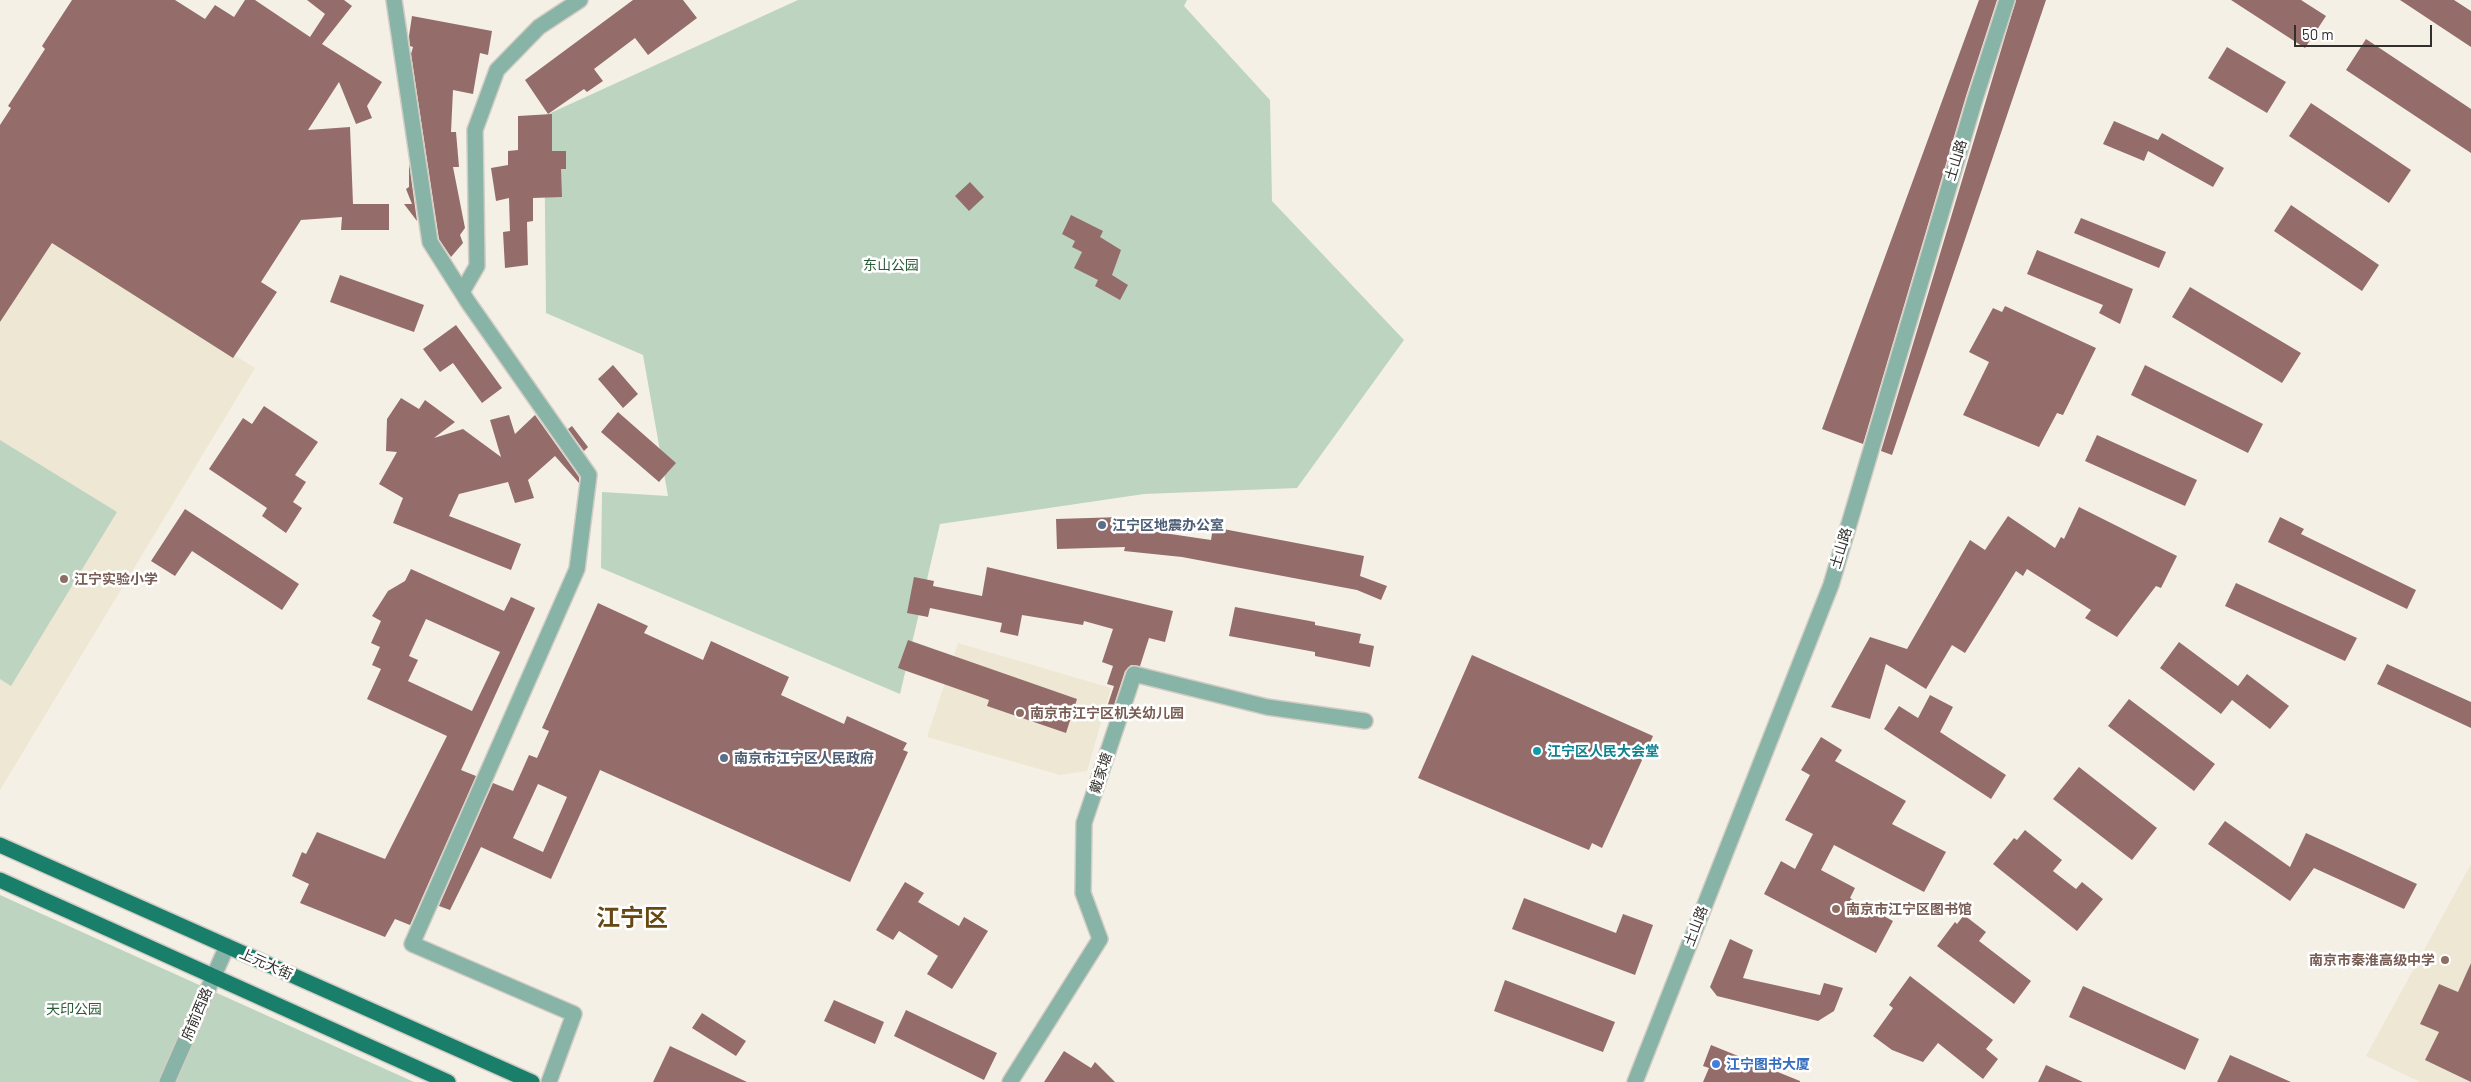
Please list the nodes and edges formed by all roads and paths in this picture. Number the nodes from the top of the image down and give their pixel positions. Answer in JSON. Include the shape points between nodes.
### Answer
{"nodes":[{"id":1,"x":394,"y":0,"type":"edge"},
{"id":2,"x":580,"y":0,"type":"edge"},
{"id":3,"x":2007,"y":0,"type":"edge"},
{"id":4,"x":462,"y":292,"type":"junction"},
{"id":5,"x":1365,"y":721,"type":"dead end"},
{"id":6,"x":0,"y":845,"type":"edge"},
{"id":7,"x":0,"y":880,"type":"edge"},
{"id":8,"x":227,"y":946,"type":"junction"},
{"id":9,"x":213,"y":976,"type":"junction"},
{"id":10,"x":167,"y":1082,"type":"edge"},
{"id":11,"x":448,"y":1082,"type":"edge"},
{"id":12,"x":532,"y":1082,"type":"edge"},
{"id":13,"x":549,"y":1082,"type":"edge"},
{"id":14,"x":1010,"y":1082,"type":"edge"},
{"id":15,"x":1635,"y":1082,"type":"edge"}],
"edges":[{"from":1,"to":4,"type":"street","via":[[430,242]]},
{"from":2,"to":4,"type":"street","via":[[539,28],[497,70],[475,130],[477,266]]},
{"from":3,"to":15,"type":"street","name":"土山路","via":[[1830,584]]},
{"from":4,"to":13,"type":"street","via":[[589,475],[577,569],[412,944],[574,1014]]},
{"from":5,"to":14,"type":"street","name":"戴家塘","via":[[1267,707],[1134,674],[1084,824],[1083,892],[1100,939]]},
{"from":6,"to":8,"type":"main road","name":"上元大街"},
{"from":7,"to":9,"type":"main road"},
{"from":8,"to":9,"type":"street","name":"府前西路"},
{"from":8,"to":12,"type":"main road","name":"上元大街"},
{"from":9,"to":10,"type":"street","name":"府前西路"},
{"from":9,"to":11,"type":"main road"}]}
